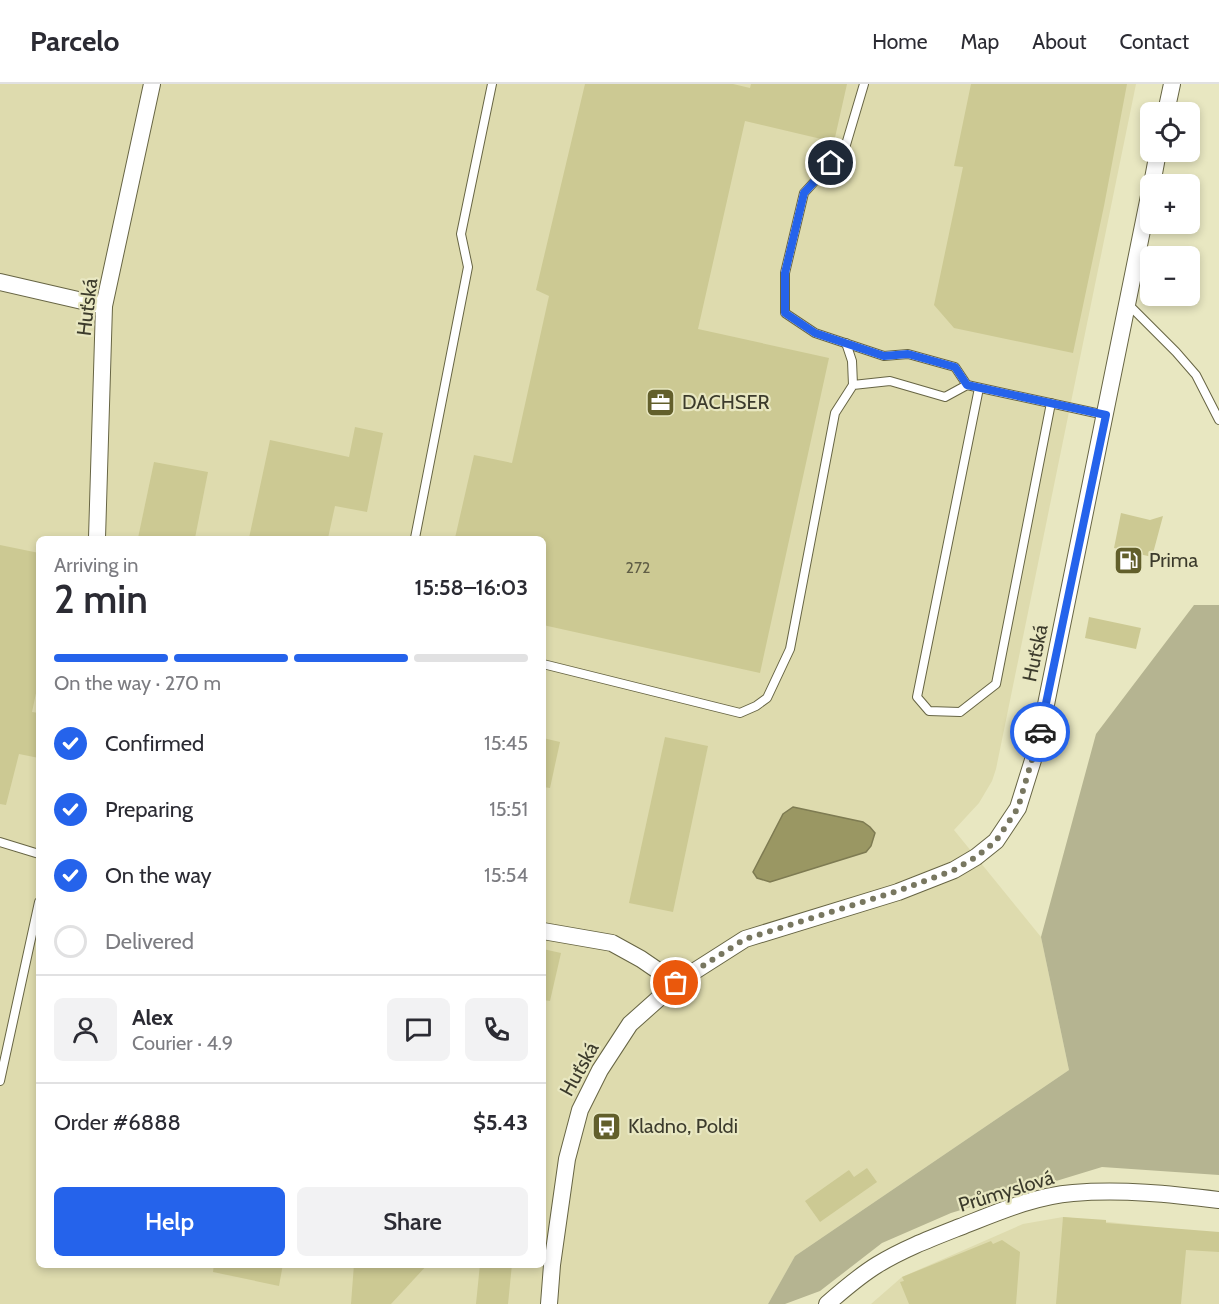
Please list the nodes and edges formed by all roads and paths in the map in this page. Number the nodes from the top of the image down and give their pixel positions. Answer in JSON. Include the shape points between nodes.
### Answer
{"nodes":[{"id":1,"x":152,"y":84,"type":"edge"},
{"id":2,"x":492,"y":84,"type":"edge"},
{"id":3,"x":864,"y":84,"type":"edge"},
{"id":4,"x":1172,"y":84,"type":"edge"},
{"id":5,"x":1168,"y":102,"type":"edge"},
{"id":6,"x":1142,"y":234,"type":"edge"},
{"id":7,"x":0,"y":282,"type":"edge"},
{"id":8,"x":1128,"y":304,"type":"junction"},
{"id":9,"x":104,"y":306,"type":"junction"},
{"id":10,"x":846,"y":344,"type":"junction"},
{"id":11,"x":853,"y":385,"type":"junction"},
{"id":12,"x":967,"y":385,"type":"junction"},
{"id":13,"x":979,"y":388,"type":"junction"},
{"id":14,"x":1051,"y":403,"type":"junction"},
{"id":15,"x":1106,"y":415,"type":"junction"},
{"id":16,"x":1219,"y":420,"type":"edge"},
{"id":17,"x":97,"y":536,"type":"edge"},
{"id":18,"x":415,"y":536,"type":"edge"},
{"id":19,"x":546,"y":665,"type":"edge"},
{"id":20,"x":0,"y":842,"type":"edge"},
{"id":21,"x":36,"y":853,"type":"edge"},
{"id":22,"x":36,"y":916,"type":"edge"},
{"id":23,"x":546,"y":932,"type":"edge"},
{"id":24,"x":676,"y":983,"type":"junction"},
{"id":25,"x":0,"y":1081,"type":"edge"},
{"id":26,"x":1219,"y":1200,"type":"edge"},
{"id":27,"x":549,"y":1304,"type":"edge"},
{"id":28,"x":827,"y":1304,"type":"edge"}],
"edges":[{"from":1,"to":9,"type":"street","name":"Huťská"},
{"from":2,"to":18,"type":"lane","via":[[461,234],[468,267]]},
{"from":3,"to":10,"type":"lane","via":[[845,148],[804,193],[785,273],[785,313],[815,333]]},
{"from":4,"to":5,"type":"street"},
{"from":6,"to":8,"type":"street","name":"Huťská"},
{"from":7,"to":9,"type":"street"},
{"from":8,"to":15,"type":"street","name":"Huťská"},
{"from":8,"to":16,"type":"lane","via":[[1196,375]]},
{"from":9,"to":17,"type":"street","name":"Huťská"},
{"from":10,"to":11,"type":"lane","via":[[852,361]]},
{"from":10,"to":12,"type":"lane","via":[[884,356],[908,354],[955,367]]},
{"from":11,"to":12,"type":"lane","via":[[890,381],[945,397]]},
{"from":11,"to":19,"type":"lane","via":[[835,413],[790,649],[767,698],[740,713]]},
{"from":12,"to":13,"type":"lane"},
{"from":13,"to":14,"type":"lane"},
{"from":13,"to":14,"type":"lane","via":[[916,697],[929,711],[960,712],[996,684]]},
{"from":14,"to":15,"type":"lane"},
{"from":15,"to":24,"type":"street","name":"Huťská","via":[[1038,744],[1018,808],[996,841],[954,870],[745,939]]},
{"from":20,"to":21,"type":"lane"},
{"from":22,"to":25,"type":"lane"},
{"from":23,"to":24,"type":"street","via":[[612,943]]},
{"from":24,"to":27,"type":"street","name":"Huťská","via":[[630,1024],[580,1110],[567,1160]]},
{"from":26,"to":28,"type":"street","name":"Průmyslová","via":[[1170,1193],[1100,1192],[1033,1201],[898,1253],[862,1275]]}]}
